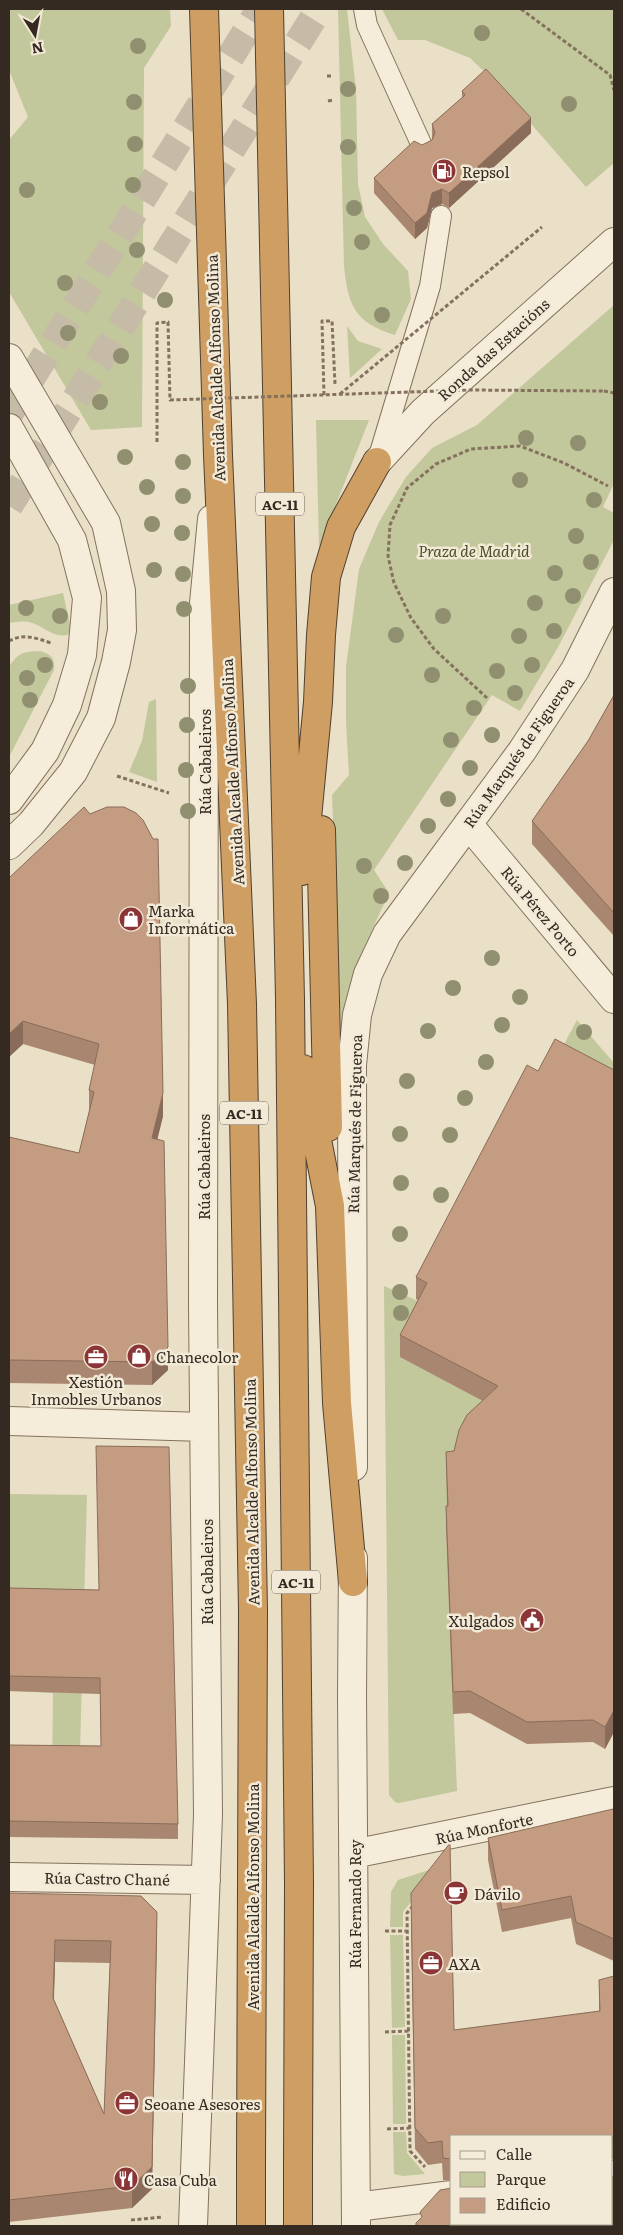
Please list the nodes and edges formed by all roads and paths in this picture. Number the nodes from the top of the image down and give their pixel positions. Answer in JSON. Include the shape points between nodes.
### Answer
{"nodes":[{"id":1,"x":204,"y":9,"type":"edge"},
{"id":2,"x":269,"y":9,"type":"edge"},
{"id":3,"x":364,"y":9,"type":"edge"},
{"id":4,"x":521,"y":9,"type":"edge"},
{"id":5,"x":614,"y":72,"type":"edge"},
{"id":6,"x":610,"y":75,"type":"junction"},
{"id":7,"x":327,"y":76,"type":"dead end"},
{"id":8,"x":333,"y":76,"type":"dead end"},
{"id":9,"x":614,"y":90,"type":"edge"},
{"id":10,"x":333,"y":100,"type":"dead end"},
{"id":11,"x":328,"y":101,"type":"dead end"},
{"id":12,"x":423,"y":148,"type":"edge"},
{"id":13,"x":441,"y":216,"type":"dead end"},
{"id":14,"x":542,"y":227,"type":"dead end"},
{"id":15,"x":614,"y":242,"type":"edge"},
{"id":16,"x":9,"y":358,"type":"edge"},
{"id":17,"x":334,"y":384,"type":"dead end"},
{"id":18,"x":614,"y":393,"type":"edge"},
{"id":19,"x":340,"y":394,"type":"junction"},
{"id":20,"x":324,"y":395,"type":"junction"},
{"id":21,"x":9,"y":428,"type":"edge"},
{"id":22,"x":157,"y":442,"type":"dead end"},
{"id":23,"x":218,"y":455,"type":"junction"},
{"id":24,"x":378,"y":462,"type":"junction"},
{"id":25,"x":608,"y":486,"type":"dead end"},
{"id":26,"x":614,"y":592,"type":"edge"},
{"id":27,"x":9,"y":641,"type":"edge"},
{"id":28,"x":70,"y":651,"type":"junction"},
{"id":29,"x":487,"y":698,"type":"dead end"},
{"id":30,"x":318,"y":702,"type":"junction"},
{"id":31,"x":116,"y":776,"type":"dead end"},
{"id":32,"x":169,"y":793,"type":"dead end"},
{"id":33,"x":9,"y":800,"type":"edge"},
{"id":34,"x":468,"y":824,"type":"junction"},
{"id":35,"x":9,"y":845,"type":"edge"},
{"id":36,"x":614,"y":998,"type":"edge"},
{"id":37,"x":290,"y":999,"type":"junction"},
{"id":38,"x":330,"y":1206,"type":"junction"},
{"id":39,"x":9,"y":1421,"type":"edge"},
{"id":40,"x":204,"y":1427,"type":"junction"},
{"id":41,"x":354,"y":1582,"type":"junction"},
{"id":42,"x":614,"y":1801,"type":"edge"},
{"id":43,"x":353,"y":1854,"type":"junction"},
{"id":44,"x":9,"y":1877,"type":"edge"},
{"id":45,"x":206,"y":1880,"type":"junction"},
{"id":46,"x":418,"y":1898,"type":"edge"},
{"id":47,"x":383,"y":1931,"type":"dead end"},
{"id":48,"x":407,"y":1931,"type":"junction"},
{"id":49,"x":409,"y":2031,"type":"junction"},
{"id":50,"x":385,"y":2032,"type":"dead end"},
{"id":51,"x":410,"y":2128,"type":"junction"},
{"id":52,"x":387,"y":2129,"type":"dead end"},
{"id":53,"x":450,"y":2194,"type":"edge"},
{"id":54,"x":450,"y":2195,"type":"edge"},
{"id":55,"x":168,"y":2217,"type":"dead end"},
{"id":56,"x":356,"y":2217,"type":"edge"},
{"id":57,"x":131,"y":2220,"type":"dead end"},
{"id":58,"x":193,"y":2226,"type":"edge"},
{"id":59,"x":251,"y":2226,"type":"edge"},
{"id":60,"x":298,"y":2226,"type":"edge"}],
"edges":[{"from":1,"to":23,"type":"highway","name":"Avenida Alcalde Alfonso Molina","number":"AC-11"},
{"from":2,"to":37,"type":"highway","number":"AC-11"},
{"from":3,"to":12,"type":"lane","via":[[367,25]]},
{"from":4,"to":6,"type":"path"},
{"from":5,"to":6,"type":"path"},
{"from":6,"to":9,"type":"path"},
{"from":7,"to":8,"type":"path"},
{"from":10,"to":11,"type":"path"},
{"from":13,"to":24,"type":"lane","via":[[430,286]]},
{"from":14,"to":19,"type":"path","bridge":true},
{"from":15,"to":24,"type":"street","name":"Ronda das Estacións","via":[[423,412]]},
{"from":16,"to":35,"type":"street","via":[[106,524],[121,591],[122,630],[101,718],[73,772],[32,824]]},
{"from":17,"to":20,"type":"path","via":[[332,321],[322,321]]},
{"from":18,"to":19,"type":"path","bridge":true,"via":[[604,390],[470,390]]},
{"from":19,"to":20,"type":"path","bridge":true},
{"from":20,"to":22,"type":"path","bridge":true,"via":[[170,400],[168,322],[157,323]]},
{"from":21,"to":28,"type":"street","via":[[72,540],[87,598]]},
{"from":23,"to":40,"type":"street","name":"Rúa Cabaleiros","via":[[204,603]]},
{"from":23,"to":59,"type":"highway","name":"Avenida Alcalde Alfonso Molina","number":"AC-11","bridge":true,"via":[[242,1004],[252,1611]]},
{"from":24,"to":30,"type":"highway","via":[[341,527],[326,577]]},
{"from":25,"to":29,"type":"path","via":[[564,463],[520,446],[471,449],[436,464],[407,488],[390,525],[388,556],[394,583],[411,618],[434,649]]},
{"from":26,"to":34,"type":"street","name":"Rúa Marqués de Figueroa","via":[[575,670],[522,751]]},
{"from":27,"to":28,"type":"path","via":[[21,636],[33,637]]},
{"from":28,"to":33,"type":"street","via":[[67,705],[45,751]]},
{"from":30,"to":37,"type":"highway"},
{"from":30,"to":38,"type":"highway"},
{"from":31,"to":32,"type":"path"},
{"from":34,"to":36,"type":"street","name":"Rúa Pérez Porto"},
{"from":34,"to":41,"type":"street","name":"Rúa Marqués de Figueroa","via":[[387,934],[368,974],[357,1015],[352,1064]]},
{"from":37,"to":38,"type":"highway"},
{"from":37,"to":60,"type":"highway","number":"AC-11","bridge":true},
{"from":38,"to":41,"type":"highway","via":[[337,1403]]},
{"from":39,"to":40,"type":"street"},
{"from":40,"to":45,"type":"street","name":"Rúa Cabaleiros"},
{"from":41,"to":43,"type":"street","name":"Rúa Fernando Rey"},
{"from":42,"to":43,"type":"street","name":"Rúa Monforte"},
{"from":43,"to":56,"type":"street","name":"Rúa Fernando Rey"},
{"from":44,"to":45,"type":"street","name":"Rúa Castro Chané"},
{"from":45,"to":58,"type":"street"},
{"from":46,"to":48,"type":"path","via":[[407,1913]]},
{"from":47,"to":48,"type":"path"},
{"from":48,"to":49,"type":"path"},
{"from":49,"to":50,"type":"path"},
{"from":49,"to":51,"type":"path"},
{"from":51,"to":52,"type":"path"},
{"from":51,"to":53,"type":"path","via":[[410,2151]]},
{"from":54,"to":56,"type":"street"},
{"from":55,"to":57,"type":"path"}]}
